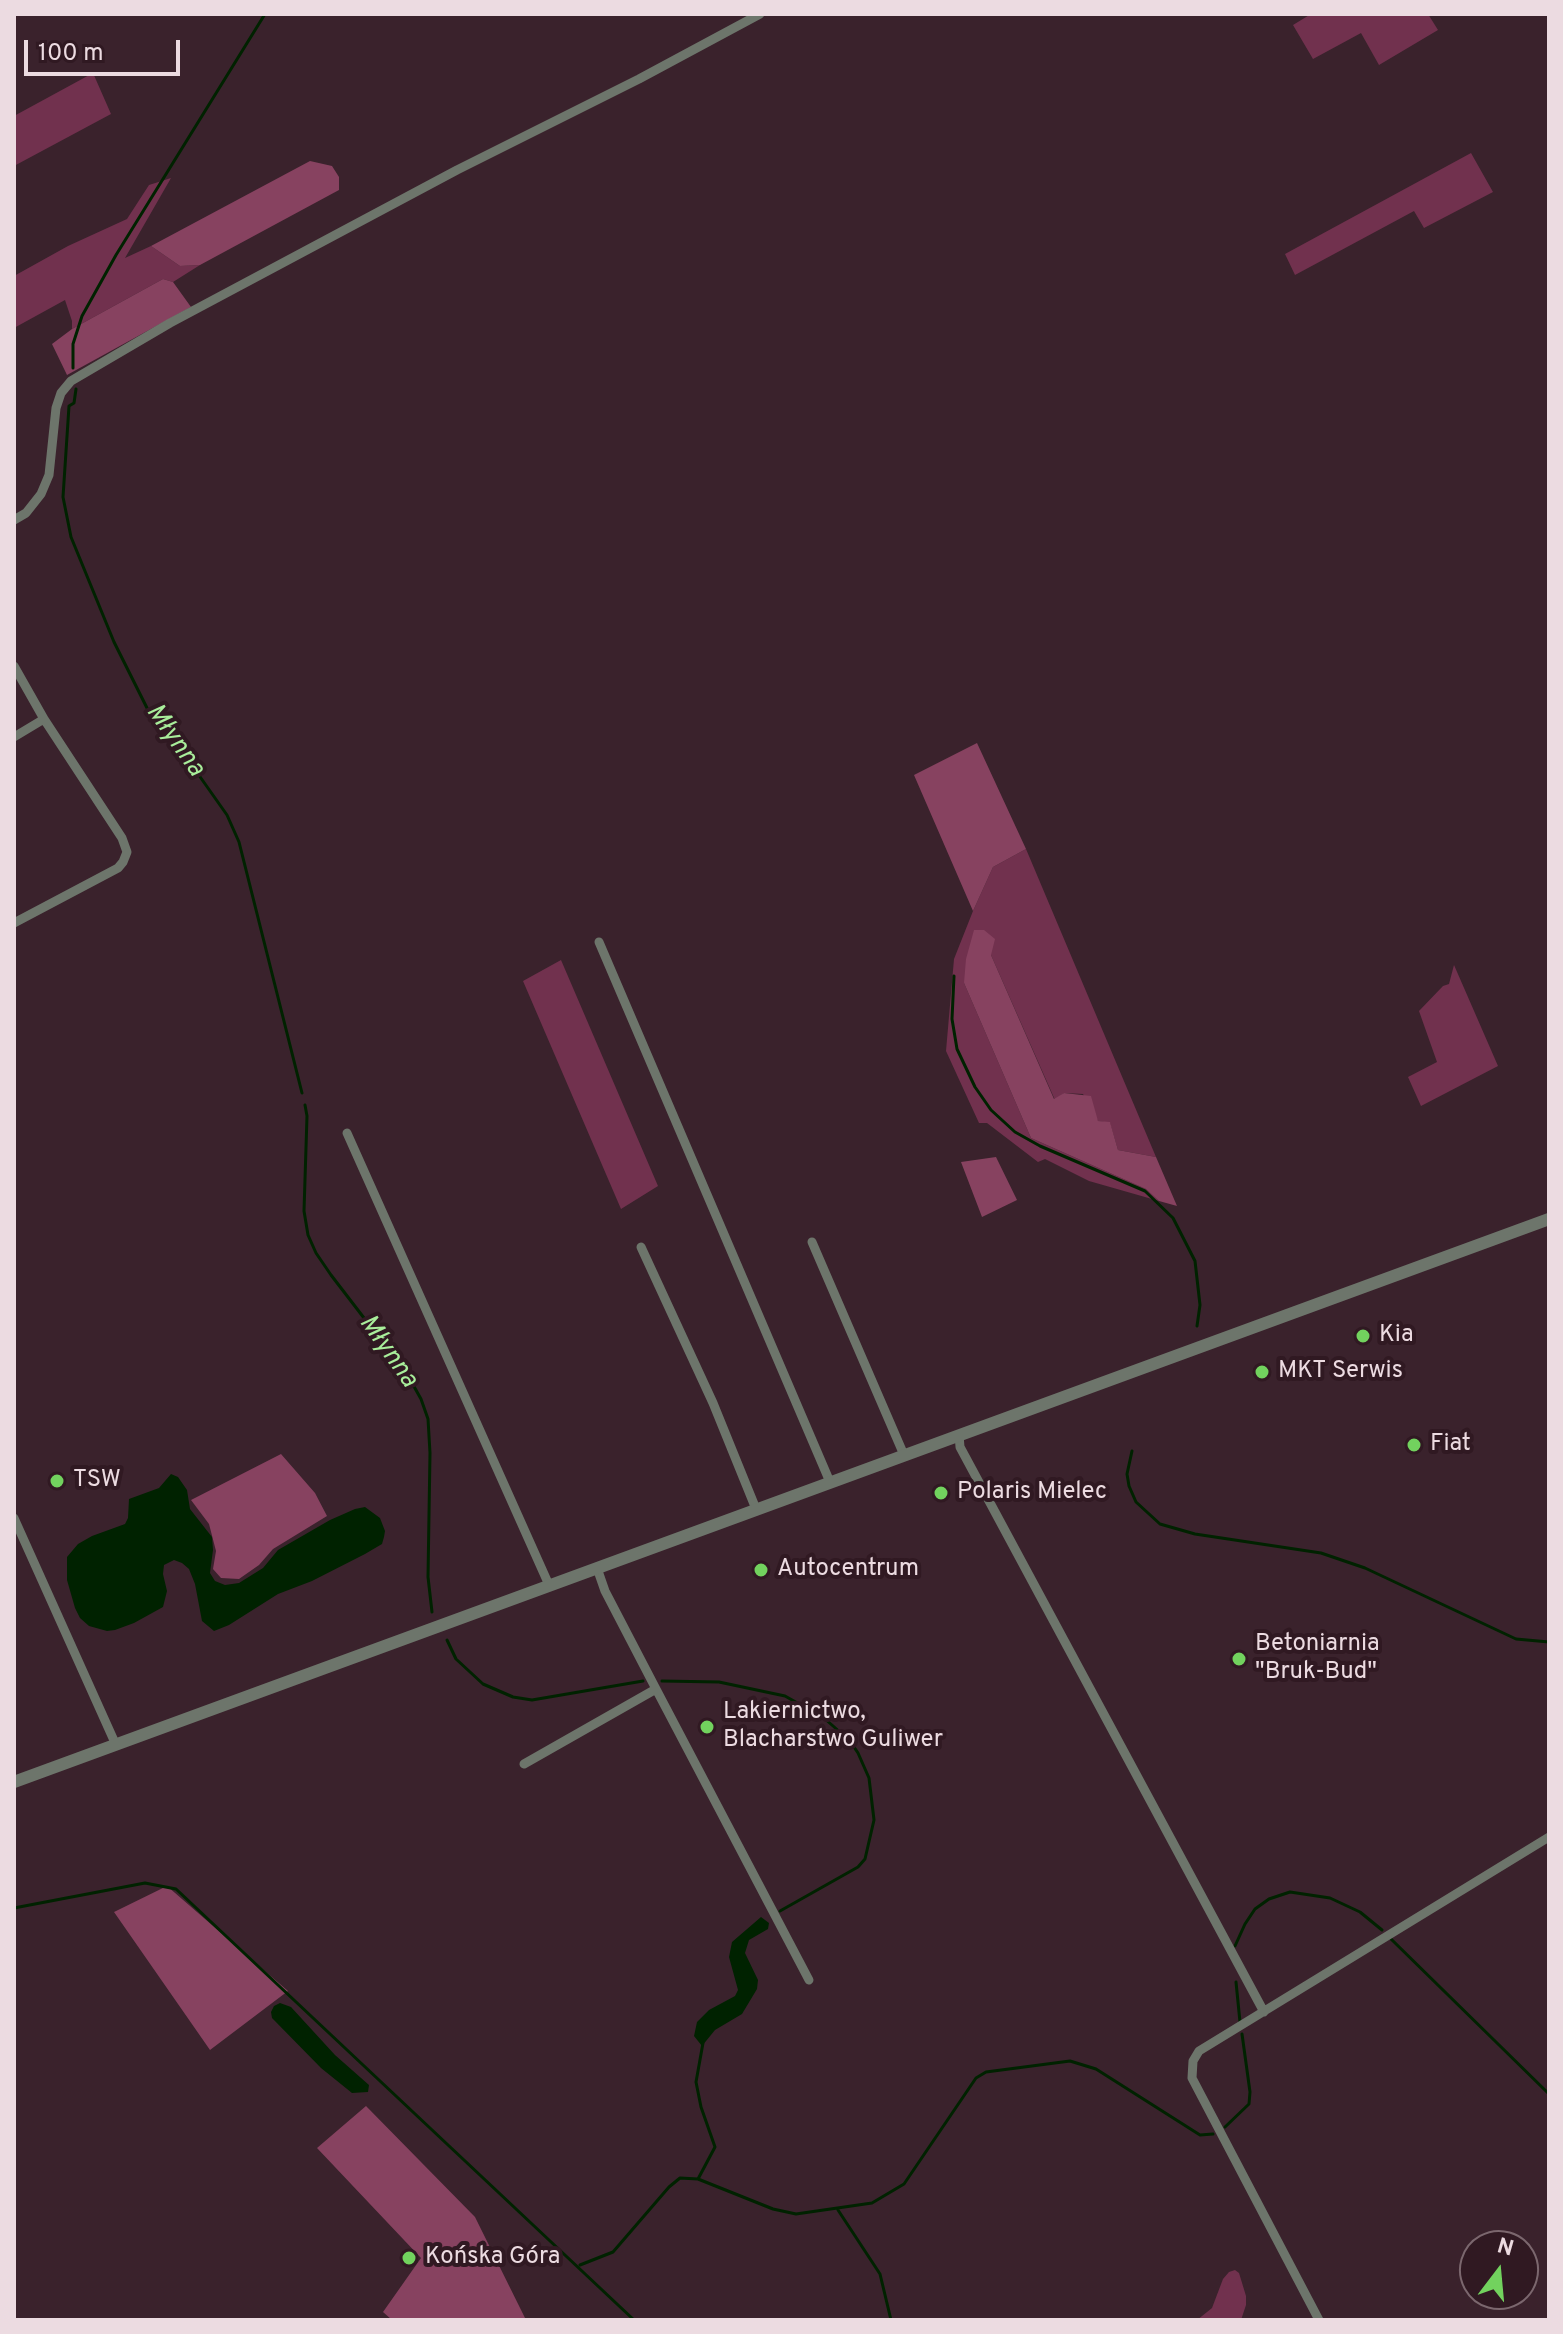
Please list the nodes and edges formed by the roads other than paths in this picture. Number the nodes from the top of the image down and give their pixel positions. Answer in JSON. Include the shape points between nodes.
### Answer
{"nodes":[{"id":1,"x":760,"y":14,"type":"edge"},
{"id":2,"x":14,"y":520,"type":"edge"},
{"id":3,"x":14,"y":666,"type":"edge"},
{"id":4,"x":44,"y":719,"type":"junction"},
{"id":5,"x":14,"y":737,"type":"edge"},
{"id":6,"x":14,"y":923,"type":"edge"},
{"id":7,"x":599,"y":942,"type":"dead end"},
{"id":8,"x":347,"y":1133,"type":"dead end"},
{"id":9,"x":1549,"y":1219,"type":"edge"},
{"id":10,"x":812,"y":1242,"type":"dead end"},
{"id":11,"x":641,"y":1247,"type":"dead end"},
{"id":12,"x":959,"y":1435,"type":"junction"},
{"id":13,"x":904,"y":1455,"type":"junction"},
{"id":14,"x":830,"y":1482,"type":"junction"},
{"id":15,"x":756,"y":1509,"type":"junction"},
{"id":16,"x":14,"y":1518,"type":"edge"},
{"id":17,"x":597,"y":1568,"type":"junction"},
{"id":18,"x":549,"y":1585,"type":"junction"},
{"id":19,"x":656,"y":1689,"type":"junction"},
{"id":20,"x":116,"y":1745,"type":"junction"},
{"id":21,"x":524,"y":1764,"type":"dead end"},
{"id":22,"x":14,"y":1782,"type":"edge"},
{"id":23,"x":1549,"y":1837,"type":"edge"},
{"id":24,"x":809,"y":1980,"type":"dead end"},
{"id":25,"x":1264,"y":2012,"type":"junction"},
{"id":26,"x":1319,"y":2320,"type":"edge"}],
"edges":[{"from":1,"to":2,"type":"street","via":[[457,170],[71,381],[56,408],[49,475],[26,513]]},
{"from":3,"to":4,"type":"street"},
{"from":4,"to":5,"type":"street"},
{"from":4,"to":6,"type":"street","via":[[127,852],[118,868]]},
{"from":7,"to":14,"type":"street"},
{"from":8,"to":18,"type":"street"},
{"from":9,"to":12,"type":"street"},
{"from":10,"to":13,"type":"street"},
{"from":11,"to":15,"type":"street"},
{"from":12,"to":13,"type":"street"},
{"from":12,"to":25,"type":"street","via":[[960,1447]]},
{"from":13,"to":14,"type":"street"},
{"from":14,"to":15,"type":"street"},
{"from":15,"to":17,"type":"street"},
{"from":16,"to":20,"type":"street"},
{"from":17,"to":18,"type":"street"},
{"from":17,"to":19,"type":"street"},
{"from":18,"to":20,"type":"street"},
{"from":19,"to":21,"type":"street"},
{"from":19,"to":24,"type":"street"},
{"from":20,"to":22,"type":"street"},
{"from":23,"to":25,"type":"street"},
{"from":25,"to":26,"type":"street","via":[[1199,2051],[1192,2078]]}]}
